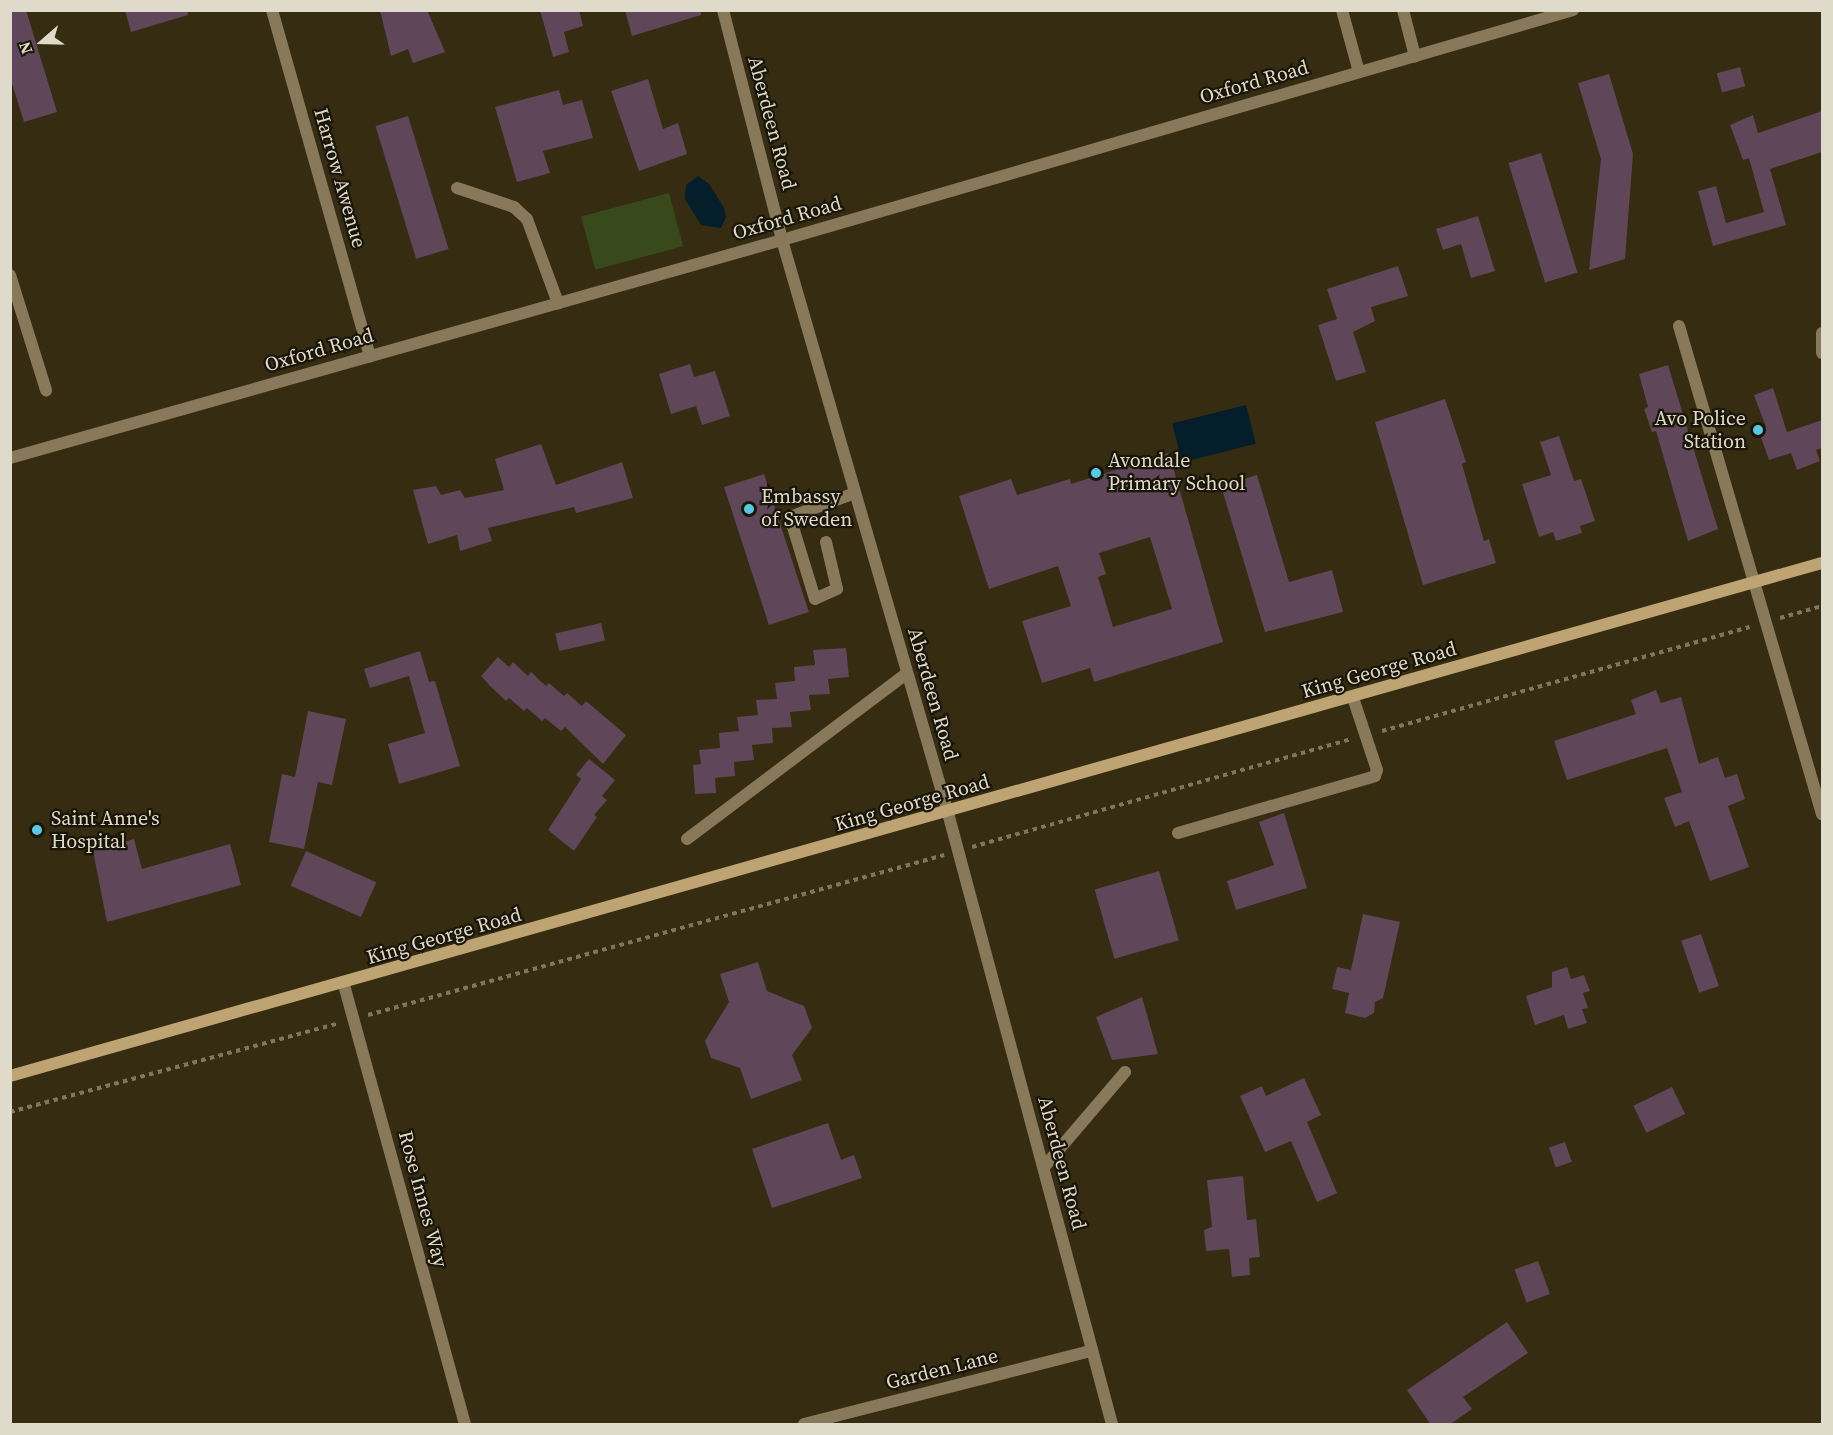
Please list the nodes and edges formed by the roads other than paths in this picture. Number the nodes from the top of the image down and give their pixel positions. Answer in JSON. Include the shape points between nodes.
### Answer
{"nodes":[{"id":1,"x":272,"y":10,"type":"edge"},
{"id":2,"x":723,"y":10,"type":"edge"},
{"id":3,"x":1342,"y":10,"type":"edge"},
{"id":4,"x":1403,"y":10,"type":"edge"},
{"id":5,"x":1573,"y":10,"type":"edge"},
{"id":6,"x":1554,"y":13,"type":"edge"},
{"id":7,"x":1415,"y":56,"type":"junction"},
{"id":8,"x":1359,"y":72,"type":"junction"},
{"id":9,"x":457,"y":188,"type":"dead end"},
{"id":10,"x":782,"y":240,"type":"junction"},
{"id":11,"x":10,"y":275,"type":"edge"},
{"id":12,"x":558,"y":303,"type":"junction"},
{"id":13,"x":1679,"y":326,"type":"dead end"},
{"id":14,"x":1822,"y":333,"type":"edge"},
{"id":15,"x":1822,"y":353,"type":"edge"},
{"id":16,"x":370,"y":356,"type":"junction"},
{"id":17,"x":46,"y":390,"type":"dead end"},
{"id":18,"x":10,"y":458,"type":"edge"},
{"id":19,"x":855,"y":493,"type":"junction"},
{"id":20,"x":826,"y":542,"type":"dead end"},
{"id":21,"x":1822,"y":563,"type":"edge"},
{"id":22,"x":1754,"y":584,"type":"junction"},
{"id":23,"x":906,"y":674,"type":"junction"},
{"id":24,"x":1353,"y":698,"type":"junction"},
{"id":25,"x":948,"y":813,"type":"junction"},
{"id":26,"x":1822,"y":814,"type":"edge"},
{"id":27,"x":1178,"y":833,"type":"dead end"},
{"id":28,"x":687,"y":839,"type":"dead end"},
{"id":29,"x":344,"y":984,"type":"junction"},
{"id":30,"x":1125,"y":1072,"type":"dead end"},
{"id":31,"x":10,"y":1076,"type":"edge"},
{"id":32,"x":1044,"y":1167,"type":"junction"},
{"id":33,"x":1090,"y":1351,"type":"junction"},
{"id":34,"x":465,"y":1425,"type":"edge"},
{"id":35,"x":804,"y":1425,"type":"edge"},
{"id":36,"x":1112,"y":1425,"type":"edge"}],
"edges":[{"from":1,"to":16,"type":"street","name":"Harrow Awenue"},
{"from":2,"to":10,"type":"street","name":"Aberdeen Road"},
{"from":3,"to":8,"type":"street"},
{"from":4,"to":7,"type":"street"},
{"from":5,"to":6,"type":"street","name":"Oxford Road"},
{"from":6,"to":7,"type":"street","name":"Oxford Road"},
{"from":7,"to":8,"type":"street","name":"Oxford Road"},
{"from":8,"to":10,"type":"street","name":"Oxford Road"},
{"from":9,"to":12,"type":"street","via":[[513,207],[527,219]]},
{"from":10,"to":12,"type":"street","name":"Oxford Road"},
{"from":10,"to":19,"type":"street","name":"Aberdeen Road"},
{"from":11,"to":17,"type":"street"},
{"from":12,"to":16,"type":"street","name":"Oxford Road"},
{"from":13,"to":22,"type":"street"},
{"from":14,"to":15,"type":"street"},
{"from":16,"to":18,"type":"street","name":"Oxford Road"},
{"from":19,"to":20,"type":"street","via":[[790,517],[815,598],[837,589]]},
{"from":19,"to":23,"type":"street","name":"Aberdeen Road"},
{"from":21,"to":22,"type":"main road","name":"King George Road"},
{"from":22,"to":24,"type":"main road","name":"King George Road"},
{"from":22,"to":26,"type":"street"},
{"from":23,"to":25,"type":"street","name":"Aberdeen Road"},
{"from":23,"to":28,"type":"street"},
{"from":24,"to":25,"type":"main road","name":"King George Road"},
{"from":24,"to":27,"type":"street","via":[[1376,776]]},
{"from":25,"to":29,"type":"main road","name":"King George Road"},
{"from":25,"to":32,"type":"street","name":"Aberdeen Road"},
{"from":29,"to":31,"type":"main road","name":"King George Road"},
{"from":29,"to":34,"type":"street","name":"Rose Innes Way"},
{"from":30,"to":32,"type":"street"},
{"from":32,"to":33,"type":"street","name":"Aberdeen Road"},
{"from":33,"to":35,"type":"street","name":"Garden Lane"},
{"from":33,"to":36,"type":"street","name":"Aberdeen Road"}]}
